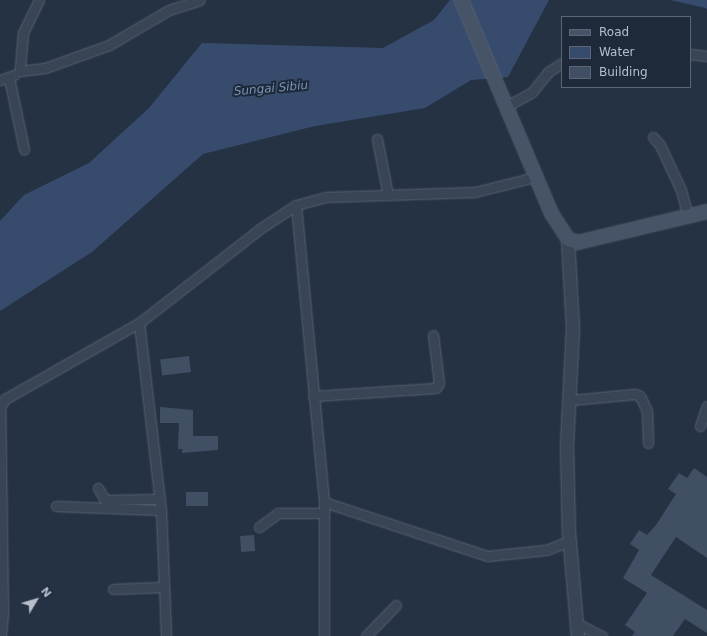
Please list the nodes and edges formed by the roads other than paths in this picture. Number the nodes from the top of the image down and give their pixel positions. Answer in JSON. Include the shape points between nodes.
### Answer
{"nodes":[{"id":1,"x":39,"y":0,"type":"edge"},
{"id":2,"x":199,"y":0,"type":"edge"},
{"id":3,"x":461,"y":0,"type":"edge"},
{"id":4,"x":691,"y":54,"type":"edge"},
{"id":5,"x":707,"y":56,"type":"edge"},
{"id":6,"x":561,"y":64,"type":"edge"},
{"id":7,"x":20,"y":71,"type":"junction"},
{"id":8,"x":5,"y":79,"type":"edge"},
{"id":9,"x":507,"y":106,"type":"junction"},
{"id":10,"x":653,"y":137,"type":"dead end"},
{"id":11,"x":377,"y":139,"type":"dead end"},
{"id":12,"x":24,"y":150,"type":"dead end"},
{"id":13,"x":535,"y":177,"type":"junction"},
{"id":14,"x":388,"y":195,"type":"junction"},
{"id":15,"x":296,"y":205,"type":"junction"},
{"id":16,"x":707,"y":211,"type":"edge"},
{"id":17,"x":688,"y":216,"type":"junction"},
{"id":18,"x":568,"y":239,"type":"junction"},
{"id":19,"x":139,"y":323,"type":"junction"},
{"id":20,"x":433,"y":335,"type":"dead end"},
{"id":21,"x":312,"y":396,"type":"junction"},
{"id":22,"x":3,"y":397,"type":"edge"},
{"id":23,"x":571,"y":400,"type":"junction"},
{"id":24,"x":707,"y":406,"type":"edge"},
{"id":25,"x":700,"y":426,"type":"dead end"},
{"id":26,"x":648,"y":443,"type":"dead end"},
{"id":27,"x":98,"y":488,"type":"dead end"},
{"id":28,"x":160,"y":499,"type":"junction"},
{"id":29,"x":324,"y":502,"type":"junction"},
{"id":30,"x":56,"y":506,"type":"dead end"},
{"id":31,"x":161,"y":510,"type":"junction"},
{"id":32,"x":324,"y":513,"type":"junction"},
{"id":33,"x":259,"y":527,"type":"dead end"},
{"id":34,"x":569,"y":541,"type":"junction"},
{"id":35,"x":164,"y":587,"type":"junction"},
{"id":36,"x":113,"y":589,"type":"dead end"},
{"id":37,"x":396,"y":605,"type":"dead end"},
{"id":38,"x":578,"y":630,"type":"edge"},
{"id":39,"x":1,"y":636,"type":"edge"},
{"id":40,"x":166,"y":636,"type":"edge"},
{"id":41,"x":324,"y":636,"type":"edge"},
{"id":42,"x":366,"y":636,"type":"edge"},
{"id":43,"x":602,"y":636,"type":"edge"}],
"edges":[{"from":1,"to":7,"type":"street","via":[[23,33]]},
{"from":2,"to":7,"type":"street","via":[[170,10],[109,45],[45,68]]},
{"from":3,"to":9,"type":"main road"},
{"from":4,"to":5,"type":"street"},
{"from":6,"to":9,"type":"street","via":[[548,72],[532,92]]},
{"from":7,"to":8,"type":"street"},
{"from":8,"to":12,"type":"street"},
{"from":9,"to":13,"type":"main road"},
{"from":10,"to":17,"type":"street","via":[[660,145],[681,190]]},
{"from":11,"to":14,"type":"street"},
{"from":13,"to":14,"type":"street","via":[[476,192]]},
{"from":13,"to":18,"type":"main road","via":[[551,213]]},
{"from":14,"to":15,"type":"street","via":[[326,197]]},
{"from":15,"to":19,"type":"street","via":[[261,228]]},
{"from":15,"to":21,"type":"street"},
{"from":16,"to":17,"type":"main road"},
{"from":17,"to":18,"type":"main road","via":[[577,242]]},
{"from":18,"to":23,"type":"street","via":[[573,328]]},
{"from":19,"to":22,"type":"street"},
{"from":19,"to":28,"type":"street"},
{"from":20,"to":21,"type":"street","via":[[439,384],[436,388]]},
{"from":21,"to":29,"type":"street"},
{"from":22,"to":39,"type":"street","via":[[0,407],[3,611]]},
{"from":23,"to":26,"type":"street","via":[[635,394],[640,396],[647,411]]},
{"from":23,"to":34,"type":"street","via":[[567,446]]},
{"from":24,"to":25,"type":"street"},
{"from":27,"to":28,"type":"street","via":[[105,500]]},
{"from":28,"to":31,"type":"street"},
{"from":29,"to":32,"type":"street"},
{"from":29,"to":34,"type":"street","via":[[487,556],[546,550]]},
{"from":30,"to":31,"type":"street"},
{"from":31,"to":35,"type":"street"},
{"from":32,"to":33,"type":"street","via":[[278,513]]},
{"from":32,"to":41,"type":"street"},
{"from":34,"to":38,"type":"street"},
{"from":35,"to":36,"type":"street"},
{"from":35,"to":40,"type":"street"},
{"from":37,"to":42,"type":"street"},
{"from":38,"to":43,"type":"street"}]}
